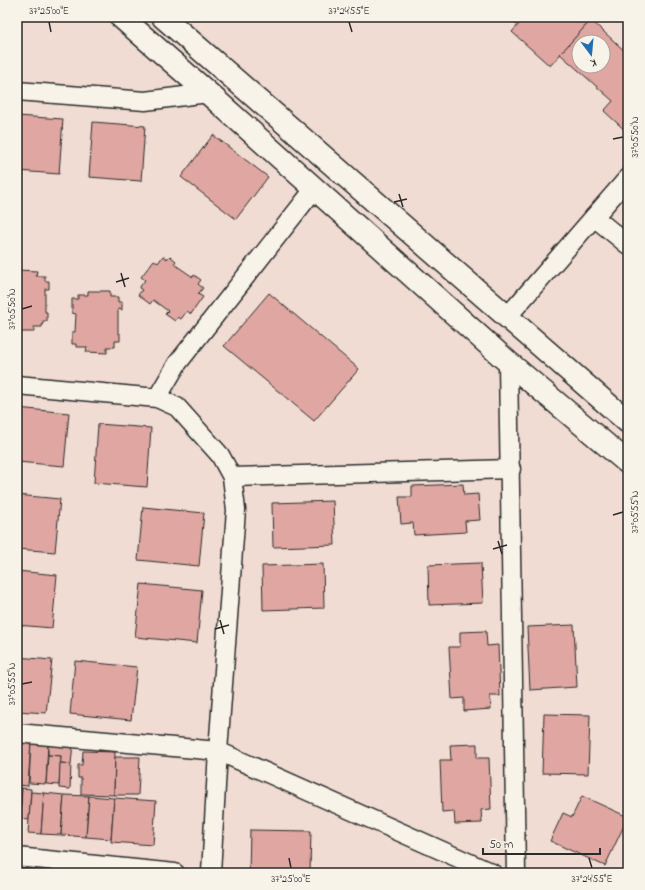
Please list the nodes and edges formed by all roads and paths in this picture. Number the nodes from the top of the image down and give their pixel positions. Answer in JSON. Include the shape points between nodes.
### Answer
{"nodes":[{"id":1,"x":121,"y":17,"type":"edge"},
{"id":2,"x":164,"y":17,"type":"edge"},
{"id":3,"x":17,"y":91,"type":"edge"},
{"id":4,"x":208,"y":92,"type":"junction"},
{"id":5,"x":628,"y":178,"type":"edge"},
{"id":6,"x":315,"y":188,"type":"junction"},
{"id":7,"x":594,"y":217,"type":"junction"},
{"id":8,"x":628,"y":245,"type":"edge"},
{"id":9,"x":507,"y":316,"type":"junction"},
{"id":10,"x":508,"y":362,"type":"junction"},
{"id":11,"x":17,"y":385,"type":"edge"},
{"id":12,"x":157,"y":398,"type":"junction"},
{"id":13,"x":628,"y":422,"type":"edge"},
{"id":14,"x":628,"y":463,"type":"edge"},
{"id":15,"x":511,"y":469,"type":"junction"},
{"id":16,"x":232,"y":477,"type":"junction"},
{"id":17,"x":17,"y":733,"type":"edge"},
{"id":18,"x":218,"y":751,"type":"junction"},
{"id":19,"x":17,"y":857,"type":"edge"},
{"id":20,"x":175,"y":873,"type":"edge"},
{"id":21,"x":211,"y":873,"type":"edge"},
{"id":22,"x":492,"y":873,"type":"edge"},
{"id":23,"x":516,"y":873,"type":"edge"}],
"edges":[{"from":1,"to":4,"type":"street"},
{"from":2,"to":9,"type":"street"},
{"from":3,"to":4,"type":"street","via":[[145,102]]},
{"from":4,"to":6,"type":"street"},
{"from":5,"to":7,"type":"street"},
{"from":6,"to":10,"type":"street"},
{"from":6,"to":12,"type":"street","via":[[177,364]]},
{"from":7,"to":8,"type":"street"},
{"from":7,"to":9,"type":"street"},
{"from":9,"to":13,"type":"street"},
{"from":10,"to":14,"type":"street"},
{"from":10,"to":15,"type":"street"},
{"from":11,"to":12,"type":"street"},
{"from":12,"to":16,"type":"street","via":[[177,407],[220,455]]},
{"from":15,"to":16,"type":"street"},
{"from":15,"to":23,"type":"street"},
{"from":16,"to":18,"type":"street","via":[[236,510]]},
{"from":17,"to":18,"type":"street"},
{"from":18,"to":21,"type":"street"},
{"from":18,"to":22,"type":"street"},
{"from":19,"to":20,"type":"street"}]}
